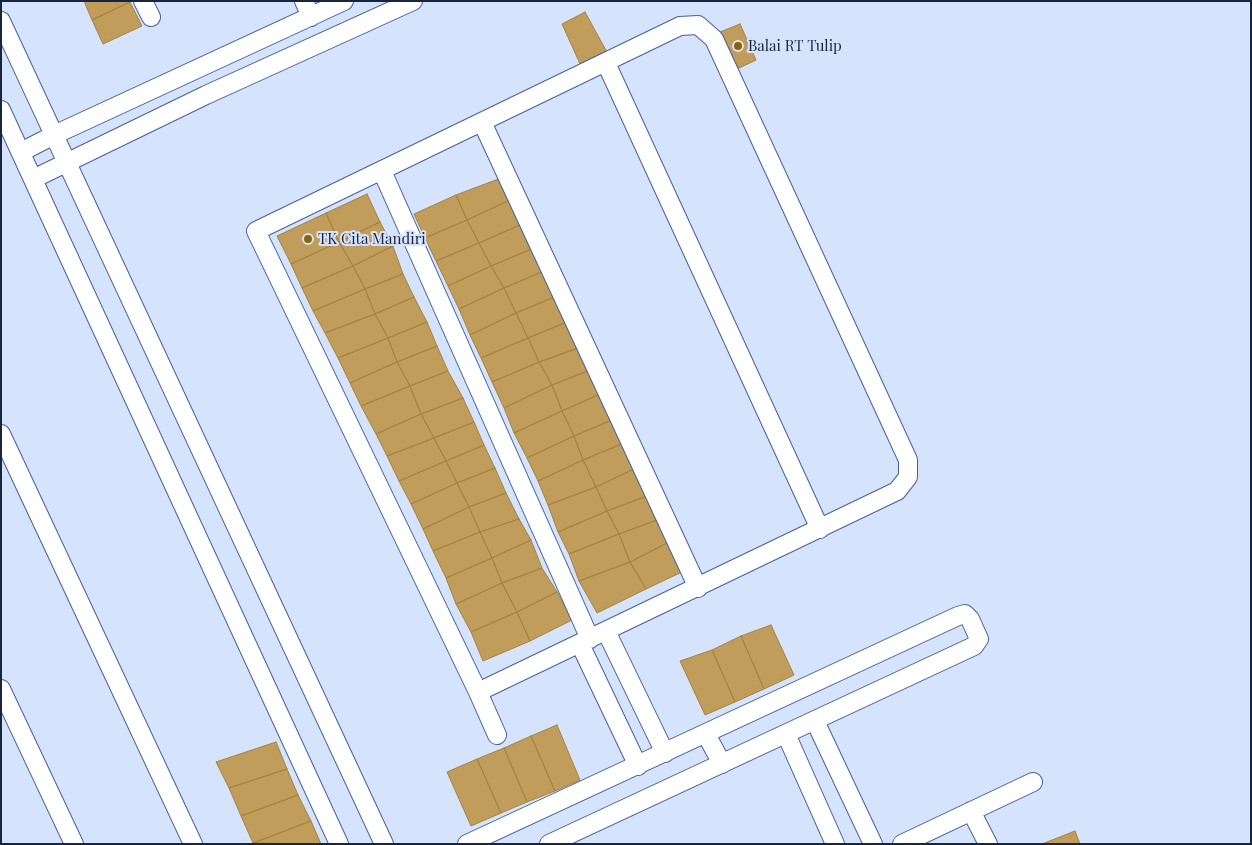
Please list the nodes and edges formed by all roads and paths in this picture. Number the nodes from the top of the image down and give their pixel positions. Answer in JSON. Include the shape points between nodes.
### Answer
{"nodes":[{"id":1,"x":144,"y":1,"type":"edge"},
{"id":2,"x":340,"y":2,"type":"edge"},
{"id":3,"x":406,"y":3,"type":"edge"},
{"id":4,"x":307,"y":9,"type":"edge"},
{"id":5,"x":151,"y":17,"type":"dead end"},
{"id":6,"x":1,"y":21,"type":"edge"},
{"id":7,"x":606,"y":62,"type":"junction"},
{"id":8,"x":1,"y":110,"type":"edge"},
{"id":9,"x":482,"y":122,"type":"junction"},
{"id":10,"x":54,"y":135,"type":"junction"},
{"id":11,"x":21,"y":152,"type":"junction"},
{"id":12,"x":67,"y":161,"type":"junction"},
{"id":13,"x":382,"y":171,"type":"junction"},
{"id":14,"x":33,"y":179,"type":"junction"},
{"id":15,"x":1,"y":434,"type":"edge"},
{"id":16,"x":820,"y":529,"type":"junction"},
{"id":17,"x":698,"y":588,"type":"junction"},
{"id":18,"x":592,"y":638,"type":"junction"},
{"id":19,"x":1,"y":688,"type":"edge"},
{"id":20,"x":478,"y":692,"type":"junction"},
{"id":21,"x":815,"y":721,"type":"junction"},
{"id":22,"x":706,"y":734,"type":"junction"},
{"id":23,"x":786,"y":734,"type":"junction"},
{"id":24,"x":497,"y":735,"type":"dead end"},
{"id":25,"x":664,"y":754,"type":"junction"},
{"id":26,"x":722,"y":764,"type":"junction"},
{"id":27,"x":638,"y":766,"type":"junction"},
{"id":28,"x":1033,"y":782,"type":"dead end"},
{"id":29,"x":971,"y":811,"type":"junction"},
{"id":30,"x":186,"y":841,"type":"edge"},
{"id":31,"x":74,"y":844,"type":"edge"},
{"id":32,"x":339,"y":844,"type":"edge"},
{"id":33,"x":384,"y":844,"type":"edge"},
{"id":34,"x":467,"y":844,"type":"edge"},
{"id":35,"x":550,"y":844,"type":"edge"},
{"id":36,"x":835,"y":844,"type":"edge"},
{"id":37,"x":873,"y":844,"type":"edge"},
{"id":38,"x":902,"y":844,"type":"edge"},
{"id":39,"x":988,"y":844,"type":"edge"}],
"edges":[{"from":1,"to":5,"type":"street"},
{"from":2,"to":4,"type":"street"},
{"from":3,"to":12,"type":"street"},
{"from":4,"to":10,"type":"street"},
{"from":6,"to":10,"type":"street"},
{"from":7,"to":9,"type":"street"},
{"from":7,"to":16,"type":"street"},
{"from":7,"to":16,"type":"street","via":[[680,26],[698,25],[714,39],[908,460],[908,477],[897,490]]},
{"from":8,"to":11,"type":"street"},
{"from":9,"to":13,"type":"street"},
{"from":9,"to":17,"type":"street"},
{"from":10,"to":11,"type":"street"},
{"from":10,"to":12,"type":"street"},
{"from":11,"to":14,"type":"street"},
{"from":12,"to":14,"type":"street"},
{"from":12,"to":33,"type":"street"},
{"from":13,"to":18,"type":"street"},
{"from":13,"to":20,"type":"street","via":[[256,231]]},
{"from":14,"to":32,"type":"street"},
{"from":15,"to":30,"type":"street"},
{"from":16,"to":17,"type":"street"},
{"from":17,"to":18,"type":"street"},
{"from":18,"to":20,"type":"street"},
{"from":18,"to":25,"type":"street"},
{"from":18,"to":27,"type":"street"},
{"from":19,"to":31,"type":"street"},
{"from":20,"to":24,"type":"street"},
{"from":21,"to":22,"type":"street","via":[[974,646],[979,639],[970,619],[965,614],[958,616]]},
{"from":21,"to":23,"type":"street"},
{"from":21,"to":37,"type":"street"},
{"from":22,"to":25,"type":"street"},
{"from":22,"to":26,"type":"street"},
{"from":23,"to":26,"type":"street"},
{"from":23,"to":36,"type":"street"},
{"from":25,"to":27,"type":"street"},
{"from":26,"to":35,"type":"street"},
{"from":27,"to":34,"type":"street"},
{"from":28,"to":29,"type":"street"},
{"from":29,"to":38,"type":"street"},
{"from":29,"to":39,"type":"street"}]}
